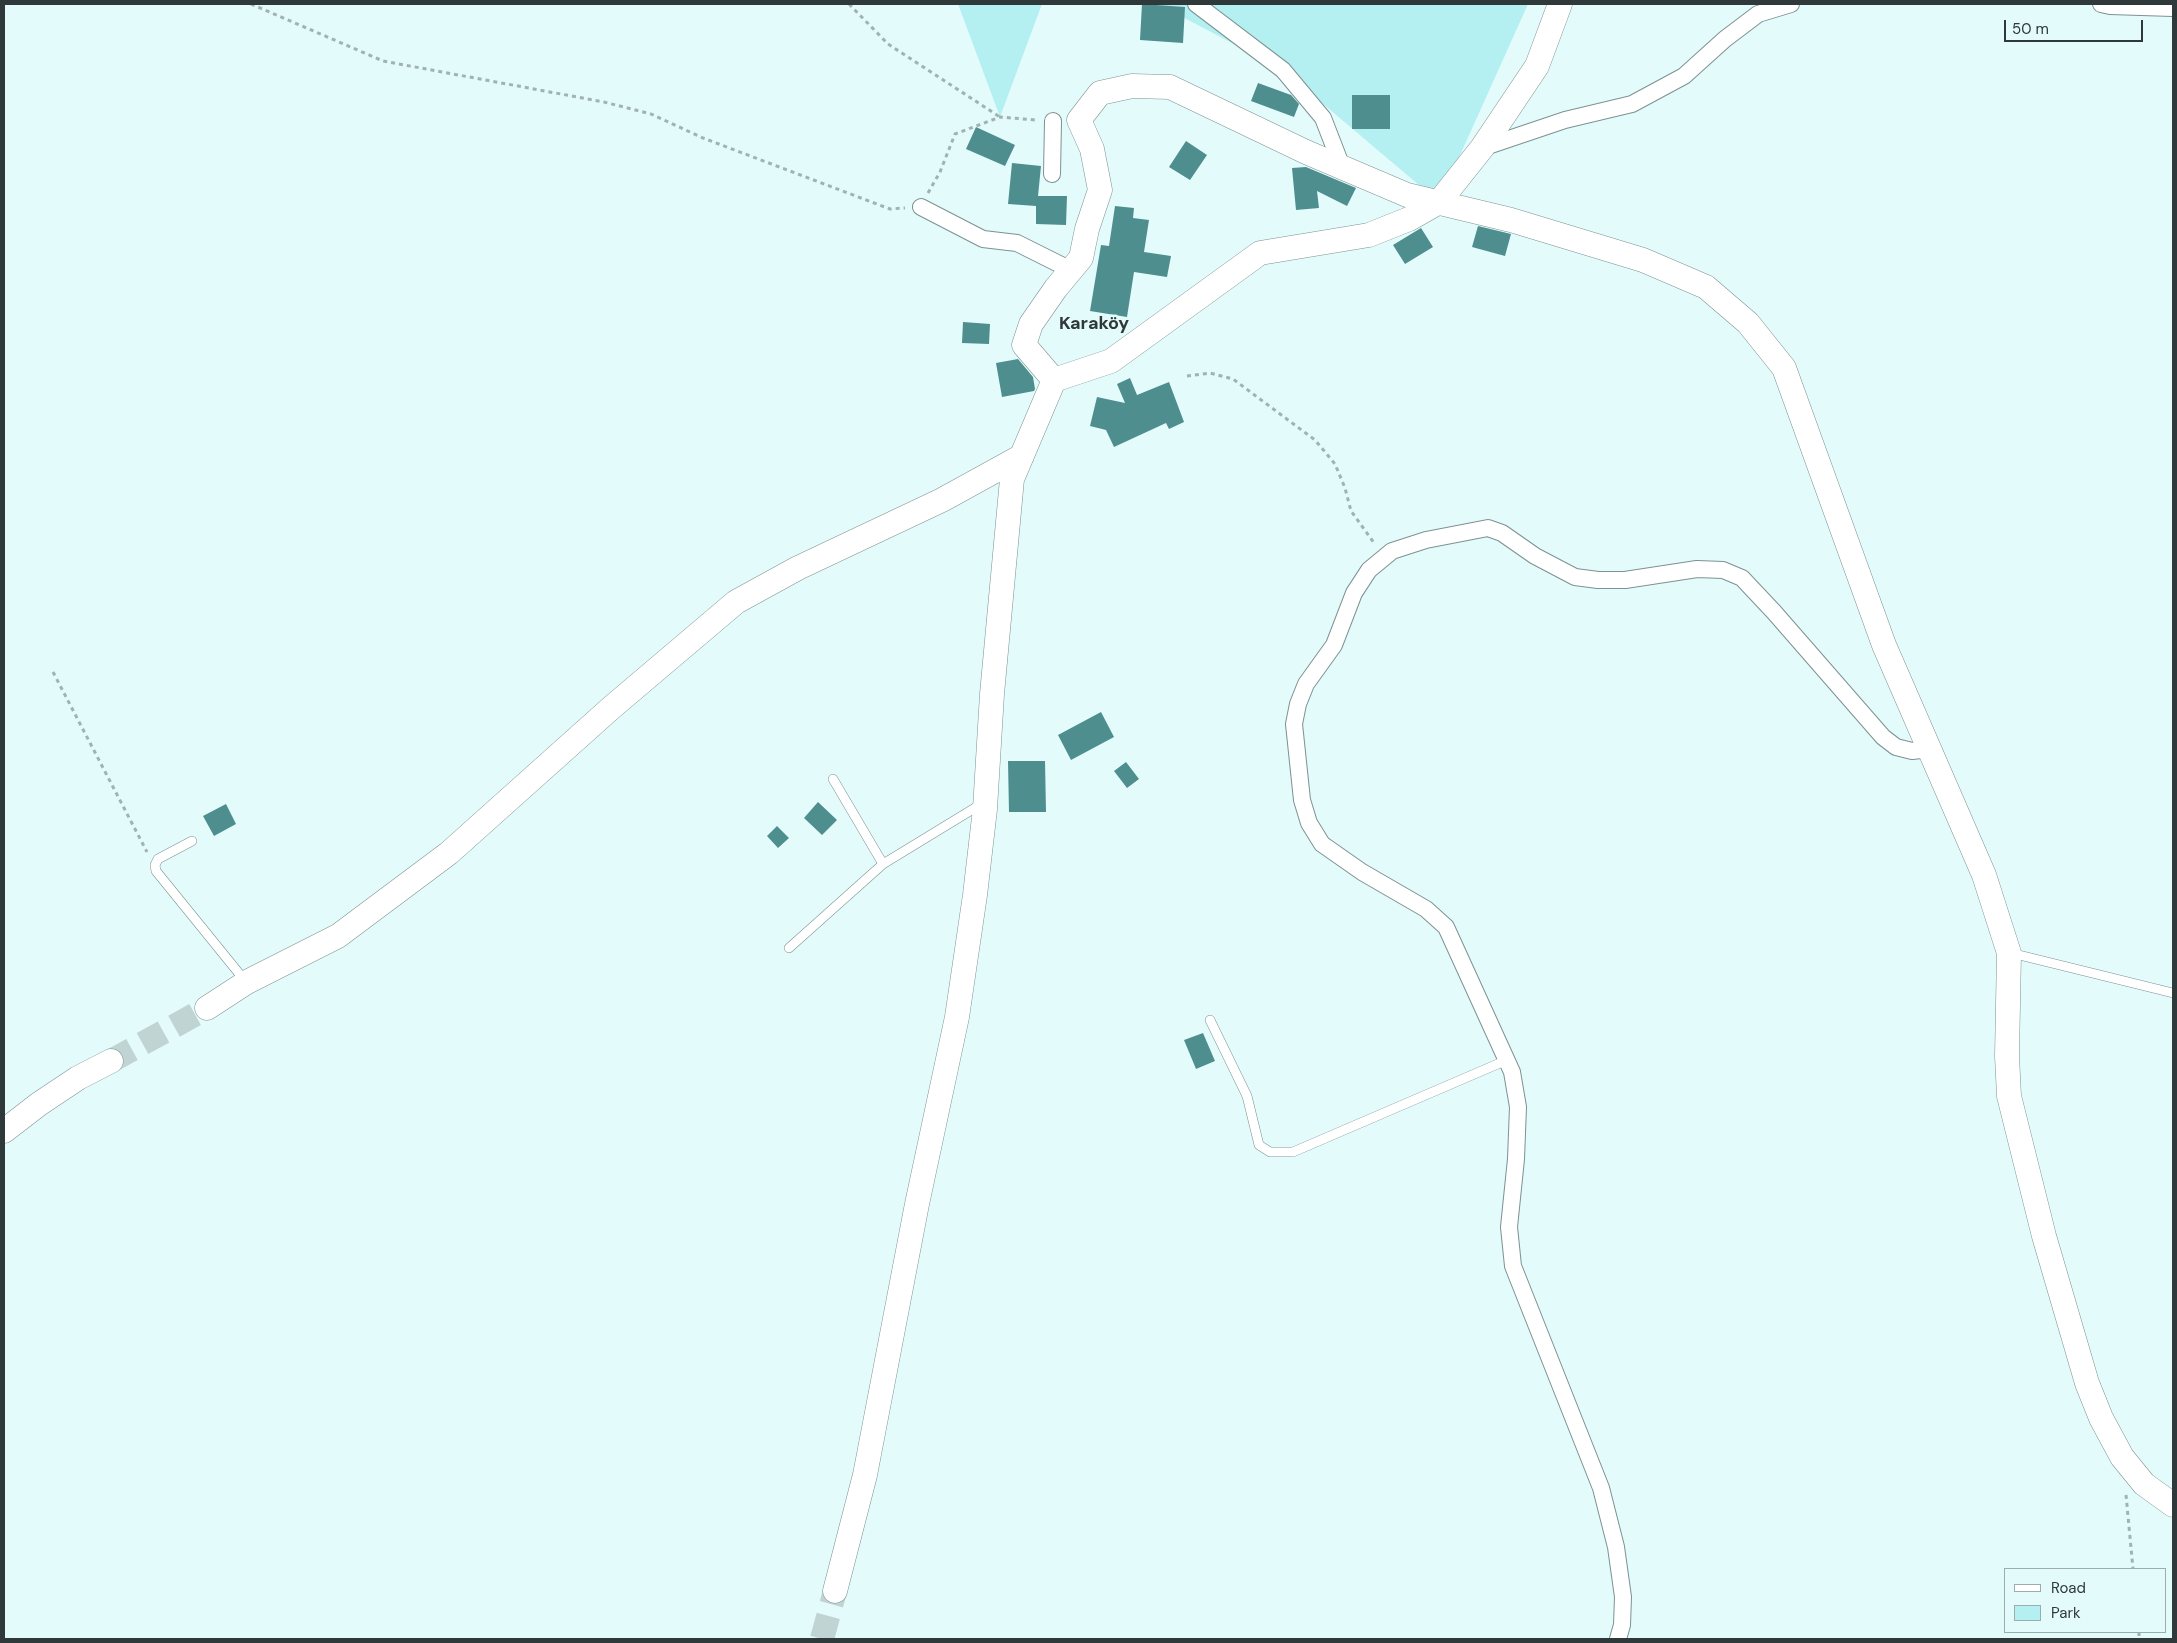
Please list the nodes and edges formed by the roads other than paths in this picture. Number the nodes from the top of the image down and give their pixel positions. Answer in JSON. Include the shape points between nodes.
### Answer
{"nodes":[{"id":1,"x":1196,"y":4,"type":"edge"},
{"id":2,"x":1560,"y":4,"type":"edge"},
{"id":3,"x":1791,"y":4,"type":"edge"},
{"id":4,"x":2101,"y":4,"type":"edge"},
{"id":5,"x":2173,"y":8,"type":"edge"},
{"id":6,"x":1053,"y":121,"type":"road end"},
{"id":7,"x":1482,"y":148,"type":"junction"},
{"id":8,"x":1342,"y":167,"type":"junction"},
{"id":9,"x":1052,"y":174,"type":"dead end"},
{"id":10,"x":1439,"y":202,"type":"junction"},
{"id":11,"x":921,"y":206,"type":"road end"},
{"id":12,"x":1071,"y":270,"type":"junction"},
{"id":13,"x":1054,"y":380,"type":"junction"},
{"id":14,"x":1022,"y":456,"type":"junction"},
{"id":15,"x":1930,"y":749,"type":"junction"},
{"id":16,"x":833,"y":779,"type":"dead end"},
{"id":17,"x":985,"y":801,"type":"junction"},
{"id":18,"x":192,"y":841,"type":"dead end"},
{"id":19,"x":884,"y":864,"type":"junction"},
{"id":20,"x":789,"y":948,"type":"dead end"},
{"id":21,"x":2009,"y":953,"type":"junction"},
{"id":22,"x":247,"y":982,"type":"junction"},
{"id":23,"x":2173,"y":993,"type":"edge"},
{"id":24,"x":207,"y":1008,"type":"tunnel mouth"},
{"id":25,"x":1210,"y":1020,"type":"dead end"},
{"id":26,"x":1506,"y":1060,"type":"junction"},
{"id":27,"x":111,"y":1061,"type":"tunnel mouth"},
{"id":28,"x":4,"y":1131,"type":"edge"},
{"id":29,"x":2173,"y":1505,"type":"edge"},
{"id":30,"x":834,"y":1591,"type":"tunnel mouth"},
{"id":31,"x":1618,"y":1639,"type":"edge"}],
"edges":[{"from":1,"to":8,"type":"street","via":[[1283,70],[1323,118]]},
{"from":2,"to":7,"type":"street","via":[[1537,66]]},
{"from":3,"to":7,"type":"street","via":[[1758,14],[1684,76],[1632,104],[1564,120]]},
{"from":4,"to":5,"type":"street"},
{"from":6,"to":9,"type":"street"},
{"from":7,"to":10,"type":"street"},
{"from":8,"to":10,"type":"street","via":[[1407,195]]},
{"from":8,"to":12,"type":"street","via":[[1170,87],[1132,86],[1100,94],[1079,120],[1092,149],[1100,190],[1081,258]]},
{"from":10,"to":13,"type":"street","via":[[1409,219],[1369,235],[1260,253],[1111,361]]},
{"from":10,"to":15,"type":"street","via":[[1512,220],[1643,260],[1706,287],[1748,323],[1784,368],[1884,645]]},
{"from":11,"to":12,"type":"street","via":[[983,239],[1017,243]]},
{"from":12,"to":13,"type":"street","via":[[1030,324],[1024,344]]},
{"from":13,"to":14,"type":"street"},
{"from":14,"to":17,"type":"street","via":[[1012,479],[1007,523]]},
{"from":14,"to":22,"type":"street","via":[[942,500],[798,568],[736,602],[449,853],[338,936]]},
{"from":15,"to":21,"type":"street","via":[[1984,877]]},
{"from":15,"to":26,"type":"street","via":[[1912,751],[1896,747],[1883,737],[1742,578],[1723,570],[1697,569],[1625,580],[1574,577],[1502,533],[1488,528],[1426,540],[1390,553],[1369,570],[1354,593],[1334,645],[1306,684],[1298,704],[1294,724],[1302,800],[1309,823],[1322,844],[1362,872],[1426,909],[1446,927]]},
{"from":16,"to":19,"type":"lane"},
{"from":17,"to":19,"type":"lane"},
{"from":17,"to":30,"type":"street","via":[[957,1017],[865,1475]]},
{"from":18,"to":22,"type":"lane","via":[[158,859],[156,871]]},
{"from":19,"to":20,"type":"lane"},
{"from":21,"to":23,"type":"lane"},
{"from":21,"to":29,"type":"street","via":[[2009,1096],[2044,1236],[2084,1374],[2101,1418],[2122,1457],[2144,1484]]},
{"from":22,"to":24,"type":"street"},
{"from":25,"to":26,"type":"lane","via":[[1247,1096],[1259,1145],[1270,1152],[1293,1152]]},
{"from":26,"to":31,"type":"street","via":[[1512,1072],[1518,1107],[1509,1228],[1513,1266],[1601,1488],[1616,1547],[1623,1597]]},
{"from":27,"to":28,"type":"street","via":[[70,1083]]}]}
